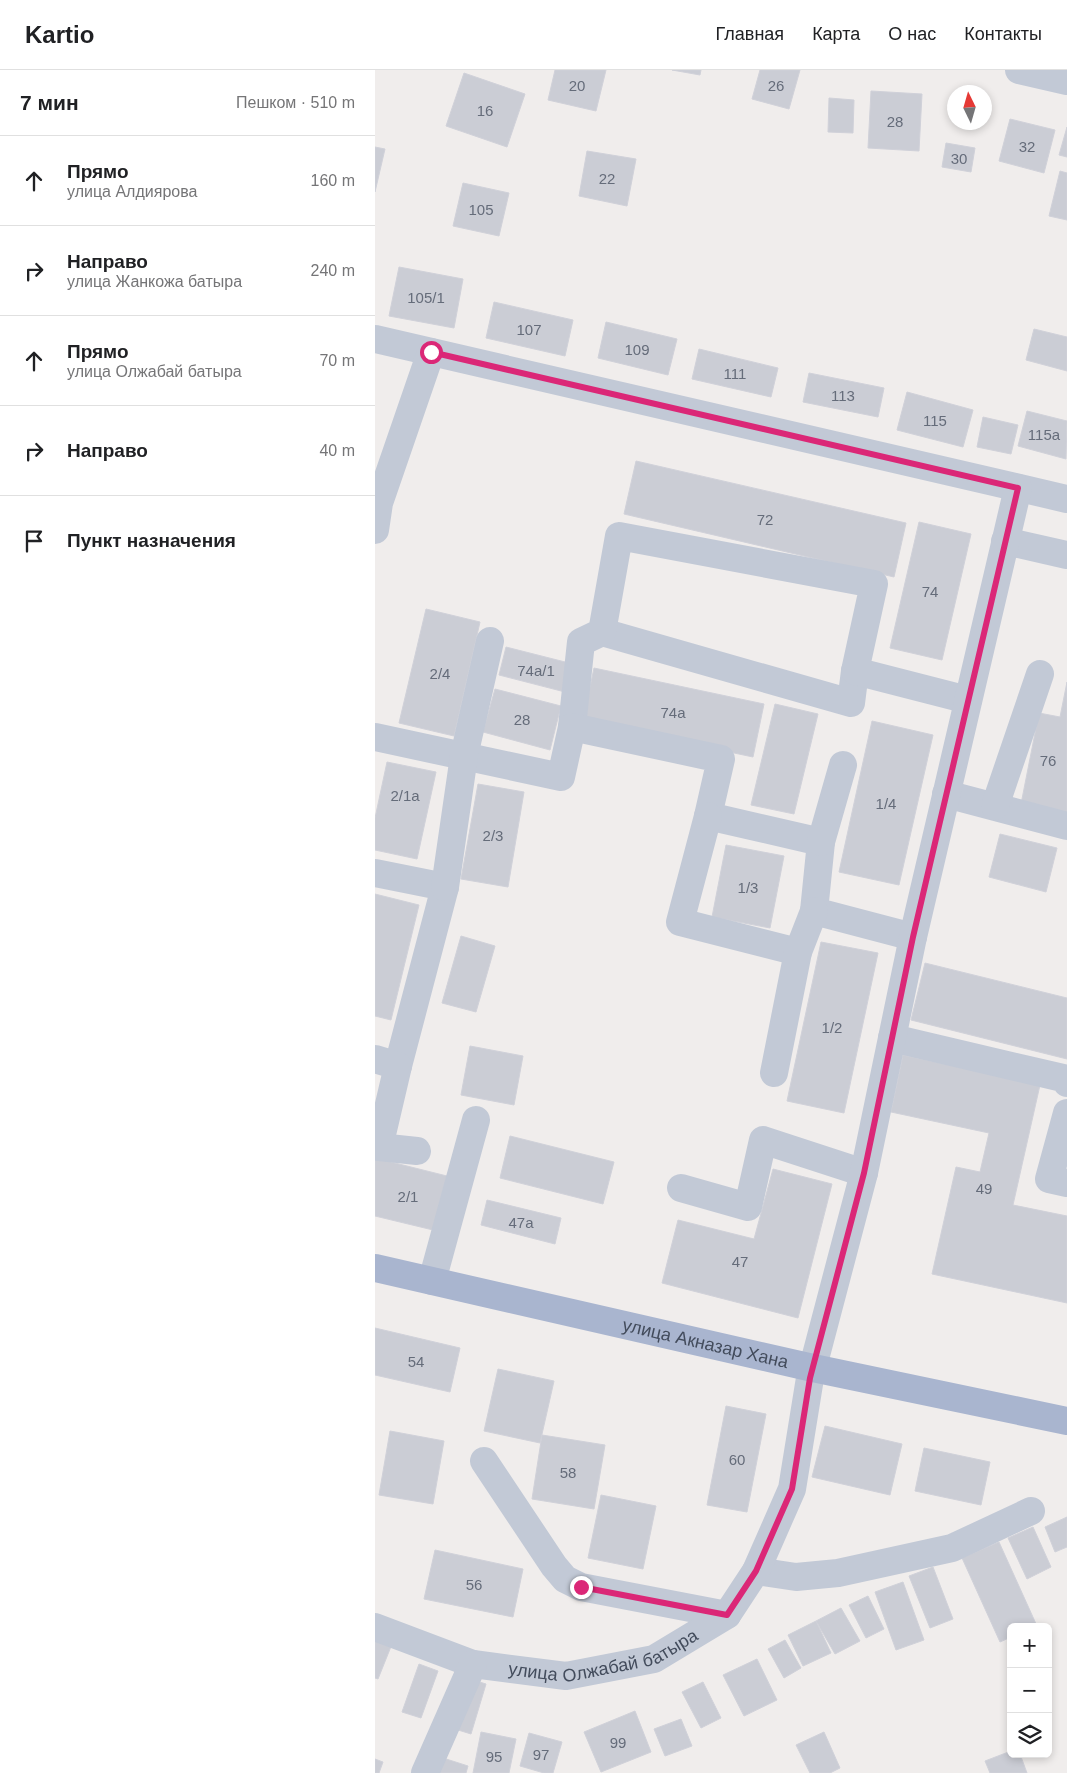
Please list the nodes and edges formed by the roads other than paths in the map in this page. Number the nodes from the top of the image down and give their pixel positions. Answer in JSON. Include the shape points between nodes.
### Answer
{"nodes":[{"id":1,"x":1019,"y":70,"type":"edge"},
{"id":2,"x":1067,"y":81,"type":"edge"},
{"id":3,"x":375,"y":339,"type":"edge"},
{"id":4,"x":431,"y":352,"type":"junction"},
{"id":5,"x":1018,"y":488,"type":"junction"},
{"id":6,"x":1067,"y":499,"type":"edge"},
{"id":7,"x":377,"y":503,"type":"edge"},
{"id":8,"x":375,"y":530,"type":"edge"},
{"id":9,"x":1005,"y":541,"type":"junction"},
{"id":10,"x":1067,"y":554,"type":"edge"},
{"id":11,"x":602,"y":632,"type":"junction"},
{"id":12,"x":490,"y":640,"type":"dead end"},
{"id":13,"x":855,"y":671,"type":"junction"},
{"id":14,"x":1040,"y":674,"type":"dead end"},
{"id":15,"x":968,"y":700,"type":"junction"},
{"id":16,"x":572,"y":727,"type":"junction"},
{"id":17,"x":375,"y":737,"type":"edge"},
{"id":18,"x":464,"y":756,"type":"junction"},
{"id":19,"x":843,"y":765,"type":"dead end"},
{"id":20,"x":946,"y":794,"type":"junction"},
{"id":21,"x":995,"y":806,"type":"junction"},
{"id":22,"x":708,"y":816,"type":"junction"},
{"id":23,"x":1067,"y":826,"type":"edge"},
{"id":24,"x":821,"y":842,"type":"junction"},
{"id":25,"x":375,"y":873,"type":"edge"},
{"id":26,"x":445,"y":887,"type":"junction"},
{"id":27,"x":814,"y":911,"type":"junction"},
{"id":28,"x":913,"y":937,"type":"junction"},
{"id":29,"x":798,"y":952,"type":"junction"},
{"id":30,"x":892,"y":1038,"type":"junction"},
{"id":31,"x":386,"y":1063,"type":"edge"},
{"id":32,"x":774,"y":1072,"type":"dead end"},
{"id":33,"x":1067,"y":1083,"type":"edge"},
{"id":34,"x":1067,"y":1113,"type":"edge"},
{"id":35,"x":476,"y":1120,"type":"dead end"},
{"id":36,"x":417,"y":1151,"type":"dead end"},
{"id":37,"x":864,"y":1173,"type":"junction"},
{"id":38,"x":1067,"y":1183,"type":"edge"},
{"id":39,"x":681,"y":1188,"type":"dead end"},
{"id":40,"x":375,"y":1268,"type":"edge"},
{"id":41,"x":432,"y":1281,"type":"junction"},
{"id":42,"x":811,"y":1373,"type":"junction"},
{"id":43,"x":1067,"y":1421,"type":"edge"},
{"id":44,"x":484,"y":1460,"type":"dead end"},
{"id":45,"x":1031,"y":1511,"type":"dead end"},
{"id":46,"x":756,"y":1571,"type":"junction"},
{"id":47,"x":727,"y":1615,"type":"junction"},
{"id":48,"x":375,"y":1627,"type":"edge"},
{"id":49,"x":473,"y":1664,"type":"junction"},
{"id":50,"x":425,"y":1773,"type":"edge"}],
"edges":[{"from":1,"to":2,"type":"street"},
{"from":3,"to":4,"type":"street"},
{"from":4,"to":5,"type":"street"},
{"from":4,"to":7,"type":"street"},
{"from":5,"to":6,"type":"street"},
{"from":5,"to":9,"type":"street","name":"улица Олжабай батыра"},
{"from":7,"to":8,"type":"street"},
{"from":9,"to":10,"type":"street"},
{"from":9,"to":15,"type":"street","name":"улица Олжабай батыра"},
{"from":11,"to":13,"type":"street","via":[[851,703]]},
{"from":11,"to":13,"type":"street","via":[[619,536],[874,584]]},
{"from":11,"to":16,"type":"street","via":[[581,642]]},
{"from":12,"to":18,"type":"street"},
{"from":13,"to":15,"type":"street"},
{"from":14,"to":21,"type":"street"},
{"from":15,"to":20,"type":"street","name":"улица Олжабай батыра"},
{"from":16,"to":18,"type":"street","via":[[561,777]]},
{"from":16,"to":22,"type":"street","via":[[721,759]]},
{"from":17,"to":18,"type":"street"},
{"from":18,"to":26,"type":"street"},
{"from":19,"to":24,"type":"street"},
{"from":20,"to":21,"type":"street"},
{"from":20,"to":28,"type":"street","name":"улица Олжабай батыра"},
{"from":21,"to":23,"type":"street"},
{"from":22,"to":24,"type":"street"},
{"from":22,"to":29,"type":"street","via":[[680,922]]},
{"from":24,"to":27,"type":"street"},
{"from":25,"to":26,"type":"street"},
{"from":26,"to":31,"type":"street"},
{"from":27,"to":28,"type":"street"},
{"from":27,"to":29,"type":"street"},
{"from":28,"to":30,"type":"street","name":"улица Олжабай батыра"},
{"from":29,"to":32,"type":"street"},
{"from":30,"to":33,"type":"street","via":[[1067,1080]]},
{"from":30,"to":37,"type":"street","name":"улица Олжабай батыра"},
{"from":31,"to":36,"type":"street","via":[[379,1147]]},
{"from":34,"to":38,"type":"street","via":[[1049,1179]]},
{"from":35,"to":41,"type":"street"},
{"from":37,"to":39,"type":"street","via":[[763,1140],[748,1206]]},
{"from":37,"to":42,"type":"street","name":"улица Олжабай батыра"},
{"from":40,"to":41,"type":"main road","name":"улица Акназар Хана"},
{"from":41,"to":42,"type":"main road","name":"улица Акназар Хана"},
{"from":42,"to":43,"type":"main road","name":"улица Акназар Хана"},
{"from":42,"to":46,"type":"street","name":"улица Олжабай батыра","via":[[792,1489]]},
{"from":44,"to":47,"type":"street","via":[[565,1578],[581,1587]]},
{"from":45,"to":46,"type":"street","via":[[952,1548],[838,1573],[796,1577]]},
{"from":46,"to":47,"type":"street","name":"улица Олжабай батыра"},
{"from":47,"to":49,"type":"street","name":"улица Олжабай батыра","via":[[654,1659],[565,1676]]},
{"from":48,"to":49,"type":"street","name":"улица Олжабай батыра"},
{"from":49,"to":50,"type":"street"}]}
